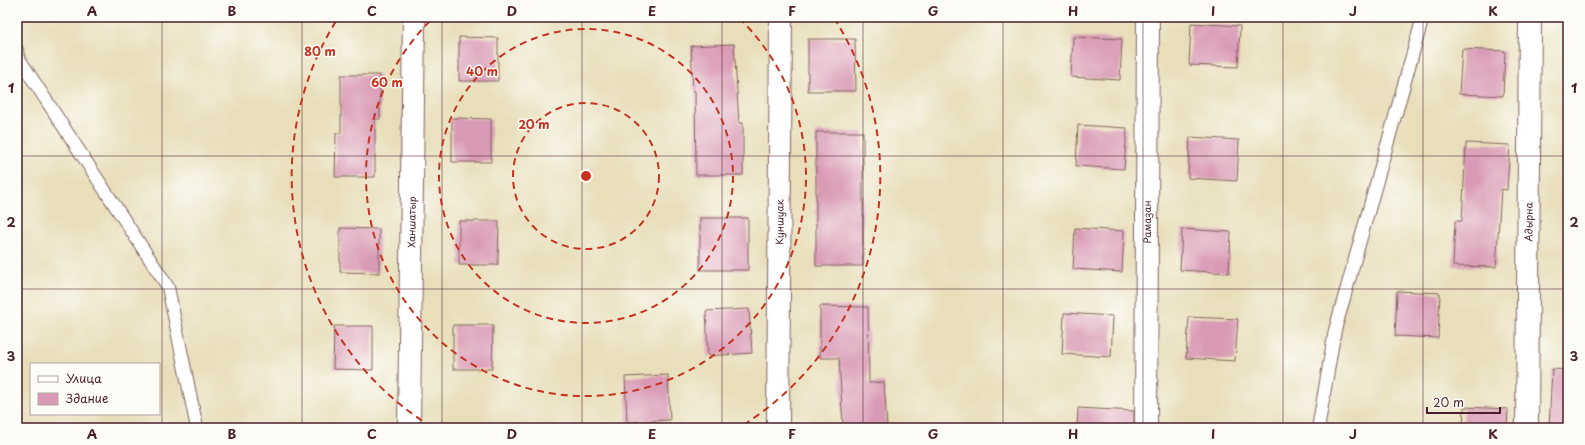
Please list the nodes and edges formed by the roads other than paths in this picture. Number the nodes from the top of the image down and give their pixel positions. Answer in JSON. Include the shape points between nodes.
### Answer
{"nodes":[{"id":1,"x":414,"y":17,"type":"edge"},
{"id":2,"x":781,"y":17,"type":"edge"},
{"id":3,"x":1148,"y":17,"type":"edge"},
{"id":4,"x":1423,"y":17,"type":"edge"},
{"id":5,"x":1530,"y":17,"type":"edge"},
{"id":6,"x":17,"y":50,"type":"edge"},
{"id":7,"x":196,"y":428,"type":"edge"},
{"id":8,"x":409,"y":428,"type":"edge"},
{"id":9,"x":778,"y":428,"type":"edge"},
{"id":10,"x":1146,"y":428,"type":"edge"},
{"id":11,"x":1320,"y":428,"type":"edge"},
{"id":12,"x":1527,"y":428,"type":"edge"}],
"edges":[{"from":1,"to":8,"type":"street","name":"Ханшатыр"},
{"from":2,"to":9,"type":"street","name":"Куншуак"},
{"from":3,"to":10,"type":"street","name":"Рамазан"},
{"from":4,"to":11,"type":"lane","via":[[1335,330]]},
{"from":5,"to":12,"type":"street","name":"Адырна"},
{"from":6,"to":7,"type":"lane","via":[[18,57],[168,287]]}]}
